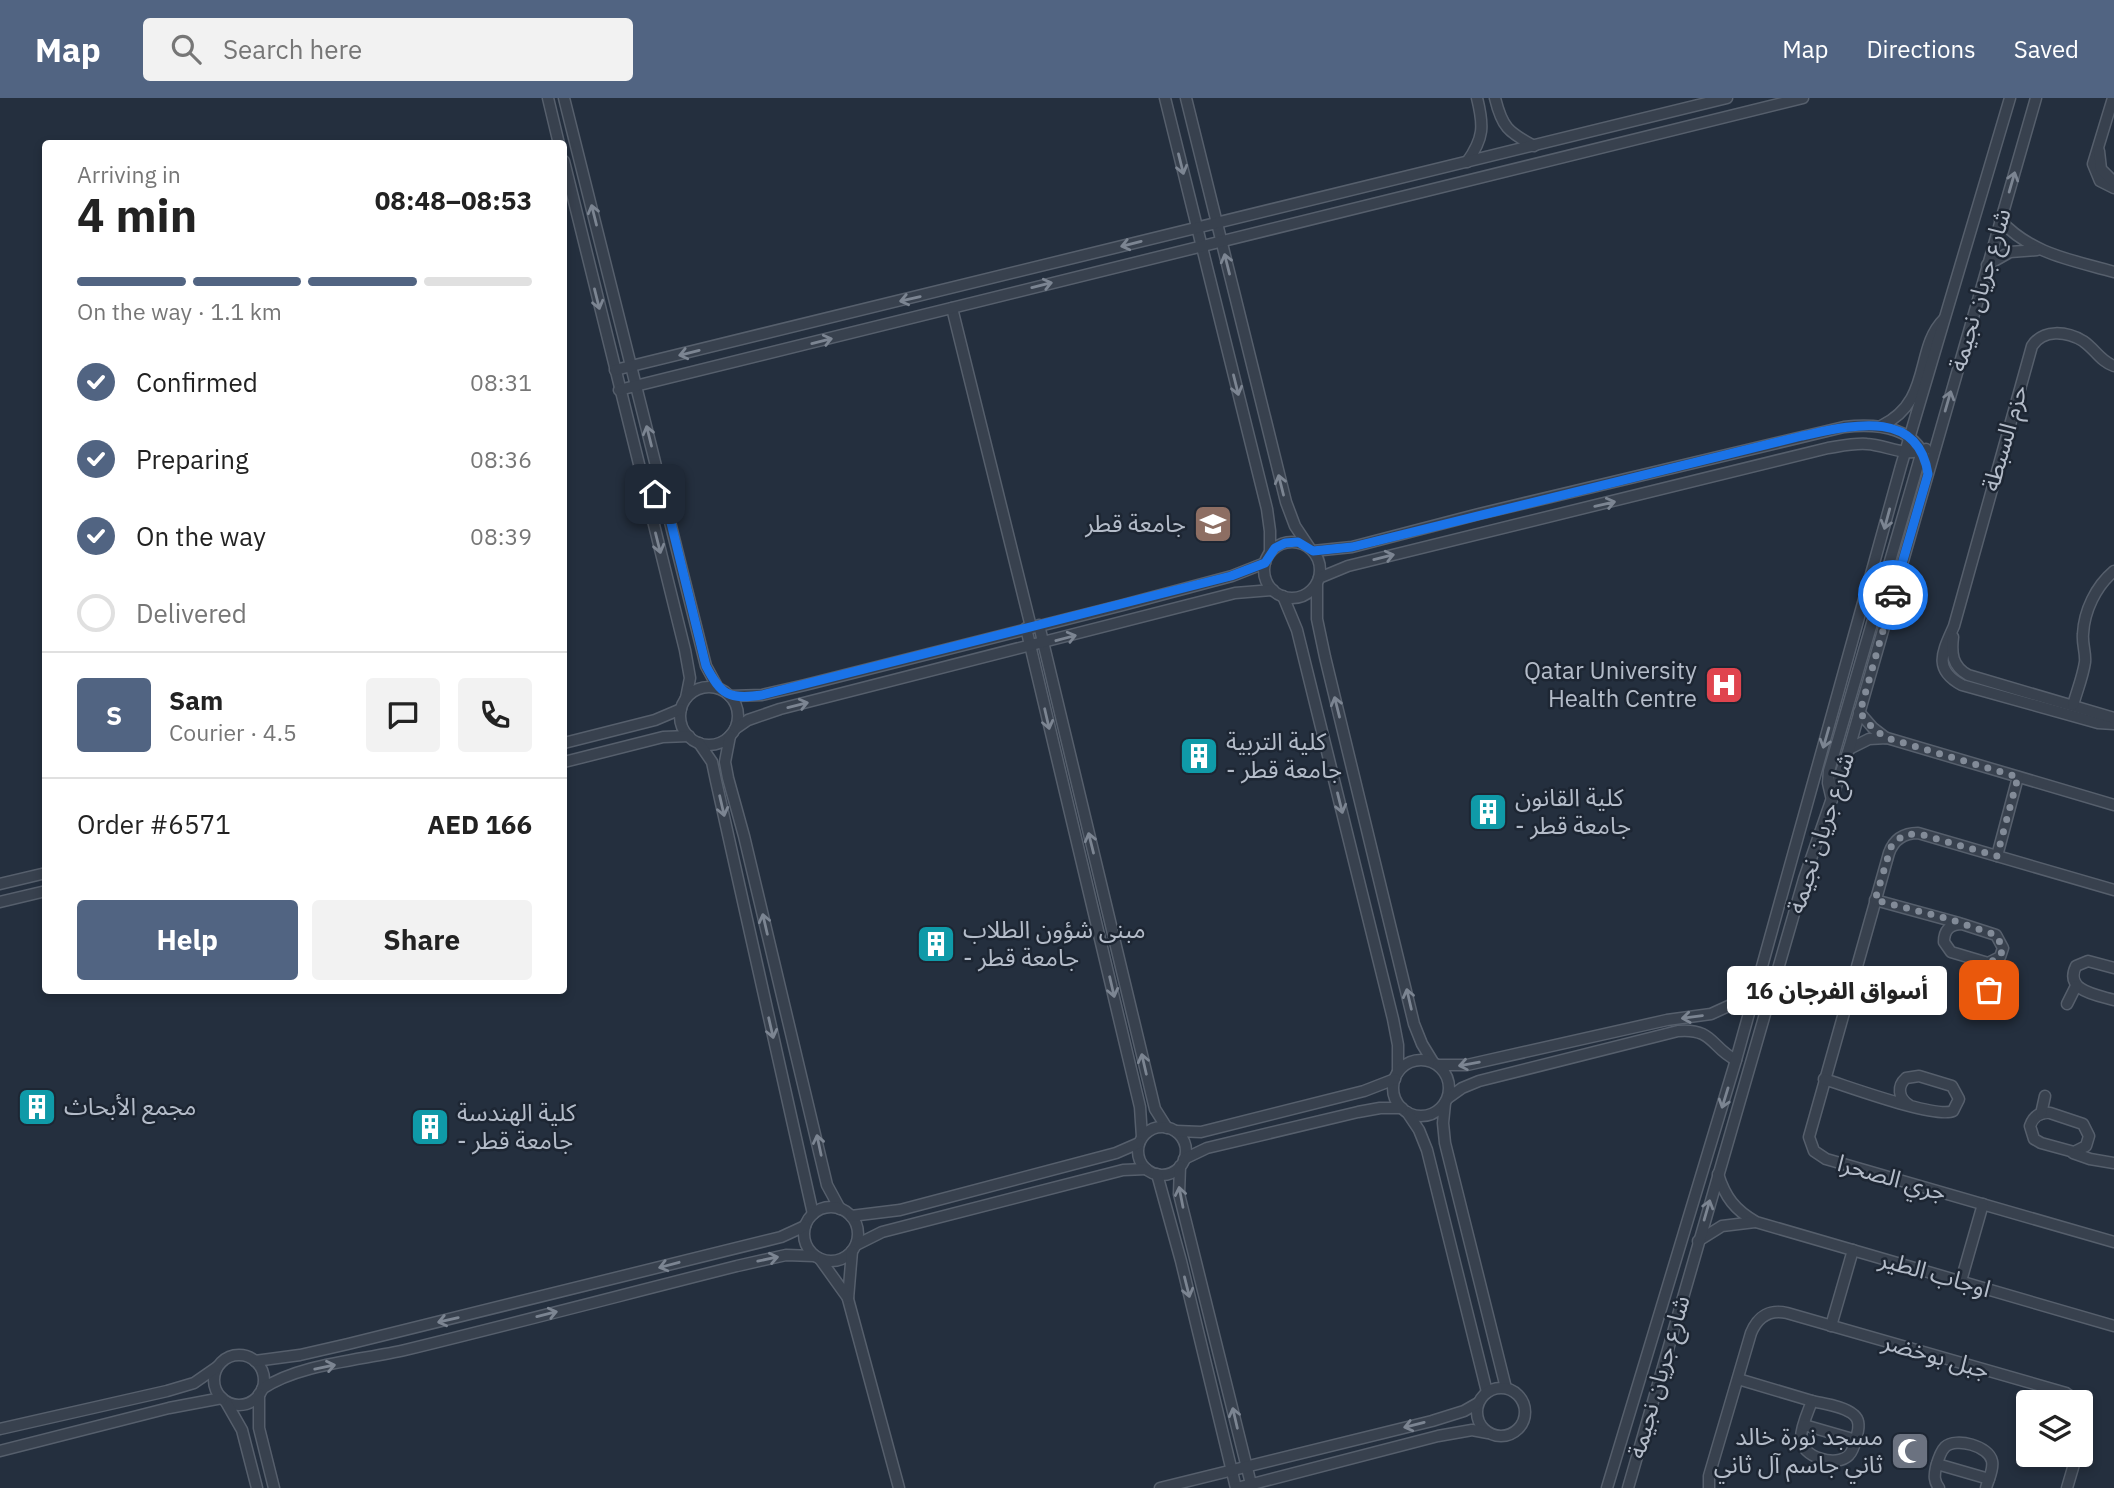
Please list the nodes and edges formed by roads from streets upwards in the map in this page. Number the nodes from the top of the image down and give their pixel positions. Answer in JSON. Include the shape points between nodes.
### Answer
{"nodes":[{"id":1,"x":548,"y":98,"type":"edge"},
{"id":2,"x":564,"y":98,"type":"edge"},
{"id":3,"x":1165,"y":98,"type":"edge"},
{"id":4,"x":1186,"y":98,"type":"edge"},
{"id":5,"x":1477,"y":98,"type":"edge"},
{"id":6,"x":1495,"y":98,"type":"edge"},
{"id":7,"x":1727,"y":98,"type":"edge"},
{"id":8,"x":1803,"y":98,"type":"edge"},
{"id":9,"x":2010,"y":98,"type":"edge"},
{"id":10,"x":2036,"y":98,"type":"edge"},
{"id":11,"x":2112,"y":103,"type":"edge"},
{"id":12,"x":1673,"y":112,"type":"junction"},
{"id":13,"x":1677,"y":128,"type":"junction"},
{"id":14,"x":2102,"y":134,"type":"junction"},
{"id":15,"x":558,"y":140,"type":"edge"},
{"id":16,"x":1534,"y":146,"type":"junction"},
{"id":17,"x":1467,"y":162,"type":"junction"},
{"id":18,"x":567,"y":173,"type":"edge"},
{"id":19,"x":1413,"y":176,"type":"junction"},
{"id":20,"x":2114,"y":182,"type":"edge"},
{"id":21,"x":2114,"y":188,"type":"edge"},
{"id":22,"x":1418,"y":193,"type":"junction"},
{"id":23,"x":2000,"y":220,"type":"junction"},
{"id":24,"x":1217,"y":223,"type":"junction"},
{"id":25,"x":1197,"y":228,"type":"junction"},
{"id":26,"x":1221,"y":242,"type":"junction"},
{"id":27,"x":1202,"y":247,"type":"junction"},
{"id":28,"x":2037,"y":250,"type":"junction"},
{"id":29,"x":1987,"y":265,"type":"junction"},
{"id":30,"x":2114,"y":272,"type":"edge"},
{"id":31,"x":959,"y":287,"type":"junction"},
{"id":32,"x":940,"y":292,"type":"junction"},
{"id":33,"x":963,"y":305,"type":"junction"},
{"id":34,"x":948,"y":309,"type":"junction"},
{"id":35,"x":1947,"y":317,"type":"junction"},
{"id":36,"x":783,"y":330,"type":"junction"},
{"id":37,"x":788,"y":349,"type":"junction"},
{"id":38,"x":2114,"y":366,"type":"edge"},
{"id":39,"x":631,"y":367,"type":"junction"},
{"id":40,"x":615,"y":370,"type":"junction"},
{"id":41,"x":637,"y":387,"type":"junction"},
{"id":42,"x":619,"y":390,"type":"junction"},
{"id":43,"x":643,"y":413,"type":"junction"},
{"id":44,"x":626,"y":418,"type":"junction"},
{"id":45,"x":1880,"y":426,"type":"junction"},
{"id":46,"x":1911,"y":437,"type":"junction"},
{"id":47,"x":1938,"y":438,"type":"junction"},
{"id":48,"x":1922,"y":451,"type":"junction"},
{"id":49,"x":1906,"y":453,"type":"junction"},
{"id":50,"x":1717,"y":459,"type":"junction"},
{"id":51,"x":1928,"y":474,"type":"junction"},
{"id":52,"x":1721,"y":476,"type":"junction"},
{"id":53,"x":664,"y":494,"type":"junction"},
{"id":54,"x":646,"y":498,"type":"junction"},
{"id":55,"x":1409,"y":532,"type":"junction"},
{"id":56,"x":1311,"y":549,"type":"junction"},
{"id":57,"x":1414,"y":549,"type":"junction"},
{"id":58,"x":1270,"y":552,"type":"junction"},
{"id":59,"x":1265,"y":563,"type":"junction"},
{"id":60,"x":2114,"y":571,"type":"edge"},
{"id":61,"x":2114,"y":580,"type":"edge"},
{"id":62,"x":1318,"y":581,"type":"junction"},
{"id":63,"x":2101,"y":583,"type":"junction"},
{"id":64,"x":1273,"y":590,"type":"junction"},
{"id":65,"x":1283,"y":596,"type":"junction"},
{"id":66,"x":1032,"y":627,"type":"junction"},
{"id":67,"x":1043,"y":644,"type":"junction"},
{"id":68,"x":701,"y":645,"type":"junction"},
{"id":69,"x":1030,"y":647,"type":"junction"},
{"id":70,"x":684,"y":648,"type":"junction"},
{"id":71,"x":718,"y":688,"type":"junction"},
{"id":72,"x":730,"y":696,"type":"junction"},
{"id":73,"x":686,"y":698,"type":"junction"},
{"id":74,"x":2051,"y":705,"type":"junction"},
{"id":75,"x":2073,"y":705,"type":"junction"},
{"id":76,"x":681,"y":709,"type":"junction"},
{"id":77,"x":1860,"y":712,"type":"junction"},
{"id":78,"x":2114,"y":718,"type":"edge"},
{"id":79,"x":2114,"y":724,"type":"edge"},
{"id":80,"x":732,"y":733,"type":"junction"},
{"id":81,"x":689,"y":736,"type":"junction"},
{"id":82,"x":1887,"y":738,"type":"junction"},
{"id":83,"x":567,"y":742,"type":"edge"},
{"id":84,"x":699,"y":743,"type":"junction"},
{"id":85,"x":1849,"y":749,"type":"junction"},
{"id":86,"x":567,"y":761,"type":"edge"},
{"id":87,"x":725,"y":762,"type":"junction"},
{"id":88,"x":713,"y":765,"type":"junction"},
{"id":89,"x":2018,"y":777,"type":"junction"},
{"id":90,"x":1076,"y":779,"type":"junction"},
{"id":91,"x":1062,"y":780,"type":"junction"},
{"id":92,"x":1832,"y":801,"type":"junction"},
{"id":93,"x":2114,"y":805,"type":"edge"},
{"id":94,"x":1997,"y":856,"type":"junction"},
{"id":95,"x":42,"y":874,"type":"edge"},
{"id":96,"x":1099,"y":876,"type":"junction"},
{"id":97,"x":1086,"y":880,"type":"junction"},
{"id":98,"x":0,"y":884,"type":"edge"},
{"id":99,"x":2114,"y":890,"type":"edge"},
{"id":100,"x":42,"y":892,"type":"edge"},
{"id":101,"x":1875,"y":900,"type":"junction"},
{"id":102,"x":0,"y":902,"type":"edge"},
{"id":103,"x":1929,"y":915,"type":"junction"},
{"id":104,"x":1962,"y":924,"type":"junction"},
{"id":105,"x":1944,"y":937,"type":"junction"},
{"id":106,"x":1988,"y":963,"type":"junction"},
{"id":107,"x":2114,"y":968,"type":"edge"},
{"id":108,"x":2076,"y":986,"type":"junction"},
{"id":109,"x":1989,"y":990,"type":"dead end"},
{"id":110,"x":1755,"y":994,"type":"junction"},
{"id":111,"x":2114,"y":1000,"type":"edge"},
{"id":112,"x":2067,"y":1003,"type":"dead end"},
{"id":113,"x":1576,"y":1041,"type":"junction"},
{"id":114,"x":1543,"y":1048,"type":"junction"},
{"id":115,"x":1580,"y":1054,"type":"junction"},
{"id":116,"x":1736,"y":1060,"type":"junction"},
{"id":117,"x":1548,"y":1063,"type":"junction"},
{"id":118,"x":1435,"y":1064,"type":"junction"},
{"id":119,"x":1396,"y":1076,"type":"junction"},
{"id":120,"x":1824,"y":1079,"type":"junction"},
{"id":121,"x":1901,"y":1084,"type":"junction"},
{"id":122,"x":1876,"y":1094,"type":"junction"},
{"id":123,"x":2045,"y":1096,"type":"dead end"},
{"id":124,"x":1447,"y":1100,"type":"junction"},
{"id":125,"x":1909,"y":1105,"type":"junction"},
{"id":126,"x":1404,"y":1110,"type":"junction"},
{"id":127,"x":2041,"y":1114,"type":"junction"},
{"id":128,"x":1171,"y":1129,"type":"junction"},
{"id":129,"x":1141,"y":1140,"type":"junction"},
{"id":130,"x":2089,"y":1141,"type":"junction"},
{"id":131,"x":2069,"y":1151,"type":"junction"},
{"id":132,"x":2109,"y":1161,"type":"edge"},
{"id":133,"x":1182,"y":1162,"type":"junction"},
{"id":134,"x":1152,"y":1171,"type":"junction"},
{"id":135,"x":1718,"y":1173,"type":"junction"},
{"id":136,"x":1983,"y":1204,"type":"junction"},
{"id":137,"x":840,"y":1209,"type":"junction"},
{"id":138,"x":813,"y":1214,"type":"junction"},
{"id":139,"x":851,"y":1216,"type":"junction"},
{"id":140,"x":1756,"y":1222,"type":"junction"},
{"id":141,"x":805,"y":1226,"type":"junction"},
{"id":142,"x":1698,"y":1241,"type":"junction"},
{"id":143,"x":2114,"y":1242,"type":"edge"},
{"id":144,"x":854,"y":1248,"type":"junction"},
{"id":145,"x":1853,"y":1250,"type":"junction"},
{"id":146,"x":817,"y":1257,"type":"junction"},
{"id":147,"x":1194,"y":1257,"type":"junction"},
{"id":148,"x":1181,"y":1261,"type":"junction"},
{"id":149,"x":647,"y":1271,"type":"junction"},
{"id":150,"x":1961,"y":1281,"type":"junction"},
{"id":151,"x":601,"y":1282,"type":"junction"},
{"id":152,"x":651,"y":1288,"type":"junction"},
{"id":153,"x":848,"y":1299,"type":"junction"},
{"id":154,"x":604,"y":1300,"type":"junction"},
{"id":155,"x":1831,"y":1326,"type":"junction"},
{"id":156,"x":2114,"y":1326,"type":"edge"},
{"id":157,"x":1219,"y":1351,"type":"junction"},
{"id":158,"x":1204,"y":1356,"type":"junction"},
{"id":159,"x":255,"y":1360,"type":"junction"},
{"id":160,"x":217,"y":1367,"type":"junction"},
{"id":161,"x":1738,"y":1379,"type":"junction"},
{"id":162,"x":1506,"y":1388,"type":"junction"},
{"id":163,"x":2055,"y":1390,"type":"edge"},
{"id":164,"x":261,"y":1392,"type":"junction"},
{"id":165,"x":1487,"y":1392,"type":"junction"},
{"id":166,"x":224,"y":1400,"type":"junction"},
{"id":167,"x":1812,"y":1401,"type":"junction"},
{"id":168,"x":1478,"y":1402,"type":"junction"},
{"id":169,"x":1804,"y":1425,"type":"junction"},
{"id":170,"x":0,"y":1429,"type":"edge"},
{"id":171,"x":1488,"y":1433,"type":"junction"},
{"id":172,"x":1856,"y":1440,"type":"junction"},
{"id":173,"x":0,"y":1451,"type":"edge"},
{"id":174,"x":1937,"y":1464,"type":"junction"},
{"id":175,"x":1247,"y":1466,"type":"junction"},
{"id":176,"x":2073,"y":1467,"type":"edge"},
{"id":177,"x":1231,"y":1470,"type":"junction"},
{"id":178,"x":1251,"y":1484,"type":"junction"},
{"id":179,"x":1987,"y":1484,"type":"edge"},
{"id":180,"x":257,"y":1488,"type":"edge"},
{"id":181,"x":274,"y":1488,"type":"edge"},
{"id":182,"x":899,"y":1488,"type":"edge"},
{"id":183,"x":1160,"y":1488,"type":"edge"},
{"id":184,"x":1236,"y":1488,"type":"edge"},
{"id":185,"x":1607,"y":1488,"type":"edge"},
{"id":186,"x":1628,"y":1488,"type":"edge"},
{"id":187,"x":1709,"y":1488,"type":"edge"},
{"id":188,"x":1939,"y":1488,"type":"edge"},
{"id":189,"x":2067,"y":1488,"type":"edge"}],
"edges":[{"from":1,"to":15,"type":"street"},
{"from":39,"to":2,"type":"street","one_way":true},
{"from":3,"to":25,"type":"street","one_way":true},
{"from":4,"to":24,"type":"street"},
{"from":5,"to":17,"type":"street","via":[[1482,132]]},
{"from":6,"to":16,"type":"street","via":[[1508,131]]},
{"from":7,"to":12,"type":"street"},
{"from":8,"to":13,"type":"street"},
{"from":9,"to":35,"type":"street","name":"شارع جريان نجيمة"},
{"from":23,"to":10,"type":"street","name":"شارع جريان نجيمة","one_way":true},
{"from":11,"to":14,"type":"street"},
{"from":12,"to":13,"type":"street"},
{"from":12,"to":16,"type":"street"},
{"from":13,"to":22,"type":"street"},
{"from":14,"to":20,"type":"street","via":[[2099,164]]},
{"from":14,"to":21,"type":"street","via":[[2093,157],[2094,170],[2100,181]]},
{"from":16,"to":17,"type":"street"},
{"from":17,"to":19,"type":"street"},
{"from":18,"to":40,"type":"street","one_way":true},
{"from":19,"to":22,"type":"street"},
{"from":19,"to":24,"type":"street"},
{"from":22,"to":26,"type":"street"},
{"from":23,"to":28,"type":"street"},
{"from":23,"to":29,"type":"street","name":"شارع جريان نجيمة"},
{"from":24,"to":25,"type":"street"},
{"from":24,"to":26,"type":"street"},
{"from":25,"to":27,"type":"street"},
{"from":25,"to":31,"type":"street","one_way":true},
{"from":26,"to":27,"type":"street"},
{"from":56,"to":26,"type":"street","one_way":true,"via":[[1286,502]]},
{"from":33,"to":27,"type":"street","one_way":true},
{"from":27,"to":58,"type":"street","one_way":true,"via":[[1267,509]]},
{"from":28,"to":29,"type":"street","via":[[2010,252]]},
{"from":28,"to":30,"type":"street"},
{"from":47,"to":29,"type":"street","name":"شارع جريان نجيمة","one_way":true},
{"from":31,"to":32,"type":"street"},
{"from":31,"to":33,"type":"street"},
{"from":32,"to":34,"type":"street"},
{"from":32,"to":36,"type":"street","one_way":true},
{"from":33,"to":34,"type":"street"},
{"from":37,"to":34,"type":"street","one_way":true},
{"from":34,"to":66,"type":"street"},
{"from":35,"to":45,"type":"street","via":[[1935,330],[1915,391],[1896,416]]},
{"from":35,"to":46,"type":"street","name":"شارع جريان نجيمة"},
{"from":36,"to":37,"type":"street"},
{"from":36,"to":39,"type":"street","one_way":true},
{"from":37,"to":41,"type":"street"},
{"from":38,"to":74,"type":"street","name":"حزم السبطة","via":[[2081,340],[2058,333],[2043,335],[2032,346],[1942,657],[1945,672]]},
{"from":39,"to":40,"type":"street"},
{"from":39,"to":41,"type":"street"},
{"from":40,"to":42,"type":"street"},
{"from":41,"to":42,"type":"street"},
{"from":41,"to":43,"type":"street"},
{"from":42,"to":44,"type":"street"},
{"from":43,"to":44,"type":"street"},
{"from":53,"to":43,"type":"street","one_way":true},
{"from":44,"to":54,"type":"street"},
{"from":45,"to":46,"type":"street"},
{"from":45,"to":50,"type":"street","via":[[1844,427]]},
{"from":46,"to":48,"type":"street"},
{"from":46,"to":49,"type":"street","name":"شارع جريان نجيمة"},
{"from":47,"to":48,"type":"street"},
{"from":47,"to":51,"type":"street","name":"شارع جريان نجيمة"},
{"from":48,"to":49,"type":"street"},
{"from":48,"to":51,"type":"street"},
{"from":48,"to":92,"type":"street","via":[[1829,771]]},
{"from":49,"to":52,"type":"street","via":[[1849,444]]},
{"from":49,"to":110,"type":"street","name":"شارع جريان نجيمة","one_way":true},
{"from":50,"to":52,"type":"street"},
{"from":50,"to":55,"type":"street"},
{"from":51,"to":77,"type":"street","name":"شارع جريان نجيمة"},
{"from":57,"to":52,"type":"street","one_way":true},
{"from":53,"to":54,"type":"street"},
{"from":53,"to":68,"type":"street"},
{"from":54,"to":70,"type":"street","one_way":true},
{"from":55,"to":56,"type":"street","via":[[1352,547]]},
{"from":55,"to":57,"type":"street"},
{"from":56,"to":58,"type":"street","via":[[1292,542]]},
{"from":56,"to":62,"type":"street","via":[[1319,561]]},
{"from":62,"to":57,"type":"street","one_way":true,"via":[[1341,568]]},
{"from":58,"to":59,"type":"street"},
{"from":59,"to":64,"type":"street"},
{"from":59,"to":66,"type":"street","via":[[1231,576]]},
{"from":60,"to":63,"type":"street"},
{"from":61,"to":63,"type":"street"},
{"from":62,"to":65,"type":"street","via":[[1302,596]]},
{"from":118,"to":62,"type":"street","one_way":true,"via":[[1414,1024],[1319,631]]},
{"from":63,"to":75,"type":"street","via":[[2084,629],[2085,661]]},
{"from":64,"to":65,"type":"street"},
{"from":67,"to":64,"type":"street","one_way":true,"via":[[1235,593]]},
{"from":65,"to":119,"type":"street","one_way":true,"via":[[1297,630],[1393,1019],[1398,1045]]},
{"from":66,"to":67,"type":"street"},
{"from":66,"to":69,"type":"street"},
{"from":66,"to":72,"type":"street","via":[[762,695]]},
{"from":67,"to":69,"type":"street"},
{"from":67,"to":90,"type":"street"},
{"from":68,"to":70,"type":"street"},
{"from":68,"to":71,"type":"street"},
{"from":80,"to":69,"type":"street","one_way":true,"via":[[748,720],[780,709]]},
{"from":69,"to":91,"type":"street","one_way":true},
{"from":70,"to":73,"type":"street","via":[[690,678]]},
{"from":71,"to":72,"type":"street"},
{"from":71,"to":73,"type":"street","via":[[701,688]]},
{"from":72,"to":80,"type":"street","via":[[738,712]]},
{"from":73,"to":76,"type":"street"},
{"from":74,"to":75,"type":"street","name":"حزم السبطة"},
{"from":74,"to":79,"type":"street","name":"حزم السبطة"},
{"from":75,"to":78,"type":"street","name":"حزم السبطة"},
{"from":76,"to":81,"type":"street"},
{"from":76,"to":83,"type":"street"},
{"from":77,"to":82,"type":"street"},
{"from":77,"to":85,"type":"street","name":"شارع جريان نجيمة"},
{"from":80,"to":84,"type":"street","via":[[715,744]]},
{"from":80,"to":87,"type":"street"},
{"from":81,"to":84,"type":"street"},
{"from":81,"to":86,"type":"street","via":[[663,737]]},
{"from":82,"to":85,"type":"street","via":[[1869,739]]},
{"from":82,"to":89,"type":"street"},
{"from":84,"to":88,"type":"street"},
{"from":85,"to":92,"type":"street","name":"شارع جريان نجيمة"},
{"from":87,"to":88,"type":"street"},
{"from":137,"to":87,"type":"street","one_way":true,"via":[[827,1185]]},
{"from":88,"to":138,"type":"street","one_way":true},
{"from":89,"to":93,"type":"street"},
{"from":89,"to":94,"type":"street"},
{"from":90,"to":91,"type":"street"},
{"from":96,"to":90,"type":"street","one_way":true},
{"from":91,"to":97,"type":"street"},
{"from":92,"to":135,"type":"street","name":"شارع جريان نجيمة","via":[[1807,867]]},
{"from":94,"to":99,"type":"street","name":"جري الصحرا"},
{"from":94,"to":101,"type":"street","name":"جري الصحرا","via":[[1907,834],[1891,847]]},
{"from":95,"to":98,"type":"street"},
{"from":96,"to":97,"type":"street"},
{"from":128,"to":96,"type":"street","one_way":true,"via":[[1155,1109]]},
{"from":97,"to":129,"type":"street","one_way":true,"via":[[1140,1107]]},
{"from":100,"to":102,"type":"street"},
{"from":101,"to":103,"type":"street"},
{"from":101,"to":120,"type":"street","name":"جري الصحرا"},
{"from":103,"to":104,"type":"street"},
{"from":103,"to":105,"type":"street"},
{"from":104,"to":105,"type":"street","via":[[1950,927]]},
{"from":104,"to":106,"type":"street","via":[[2000,939],[2000,957]]},
{"from":105,"to":106,"type":"street","via":[[1951,952]]},
{"from":106,"to":109,"type":"street"},
{"from":107,"to":108,"type":"street","via":[[2092,961],[2080,963],[2073,974]]},
{"from":108,"to":111,"type":"street"},
{"from":108,"to":112,"type":"street"},
{"from":110,"to":113,"type":"street","one_way":true,"via":[[1711,1014]]},
{"from":110,"to":116,"type":"street","name":"شارع جريان نجيمة"},
{"from":113,"to":114,"type":"street"},
{"from":113,"to":115,"type":"street"},
{"from":114,"to":117,"type":"street"},
{"from":114,"to":118,"type":"street","one_way":true,"via":[[1467,1065]]},
{"from":115,"to":116,"type":"street","via":[[1686,1030],[1702,1033]]},
{"from":115,"to":117,"type":"street"},
{"from":116,"to":185,"type":"street","name":"شارع جريان نجيمة","one_way":true},
{"from":117,"to":124,"type":"street","via":[[1479,1081]]},
{"from":118,"to":119,"type":"street","via":[[1416,1060]]},
{"from":118,"to":124,"type":"street","via":[[1448,1080]]},
{"from":119,"to":126,"type":"street","via":[[1395,1097]]},
{"from":119,"to":128,"type":"street","via":[[1353,1094],[1201,1132]]},
{"from":120,"to":122,"type":"street"},
{"from":120,"to":136,"type":"street","name":"جري الصحرا","via":[[1809,1132],[1811,1147],[1818,1154]]},
{"from":121,"to":122,"type":"street"},
{"from":121,"to":125,"type":"street","via":[[1900,1096]]},
{"from":121,"to":125,"type":"street","via":[[1919,1076],[1952,1086],[1959,1099],[1956,1108],[1944,1114]]},
{"from":122,"to":125,"type":"street"},
{"from":123,"to":127,"type":"street"},
{"from":124,"to":126,"type":"street","via":[[1431,1114],[1419,1116]]},
{"from":124,"to":162,"type":"street","via":[[1446,1143]]},
{"from":126,"to":133,"type":"street","via":[[1358,1112],[1207,1148]]},
{"from":126,"to":165,"type":"street","via":[[1427,1150]]},
{"from":127,"to":130,"type":"street","via":[[2083,1124]]},
{"from":127,"to":131,"type":"street","via":[[2030,1126],[2034,1139]]},
{"from":128,"to":129,"type":"street","via":[[1150,1130]]},
{"from":128,"to":133,"type":"street","via":[[1185,1143]]},
{"from":129,"to":134,"type":"street","via":[[1140,1160]]},
{"from":129,"to":139,"type":"street","via":[[1116,1153],[900,1210]]},
{"from":130,"to":131,"type":"street","via":[[2083,1149]]},
{"from":130,"to":132,"type":"street","via":[[2093,1150]]},
{"from":131,"to":132,"type":"street"},
{"from":133,"to":134,"type":"street","via":[[1167,1174]]},
{"from":147,"to":133,"type":"street","one_way":true,"via":[[1180,1194]]},
{"from":134,"to":144,"type":"street","via":[[1123,1170],[882,1232]]},
{"from":134,"to":148,"type":"street"},
{"from":135,"to":140,"type":"street","name":"اوجاب الطير","via":[[1735,1209]]},
{"from":142,"to":135,"type":"street","name":"شارع جريان نجيمة","one_way":true},
{"from":136,"to":143,"type":"street","name":"جري الصحرا"},
{"from":136,"to":150,"type":"street"},
{"from":137,"to":138,"type":"street","via":[[825,1208]]},
{"from":137,"to":139,"type":"street"},
{"from":138,"to":141,"type":"street"},
{"from":139,"to":144,"type":"street","via":[[858,1230]]},
{"from":140,"to":142,"type":"street","name":"اوجاب الطير","via":[[1722,1226]]},
{"from":140,"to":145,"type":"street","name":"اوجاب الطير"},
{"from":141,"to":146,"type":"street","via":[[806,1245]]},
{"from":141,"to":149,"type":"street","one_way":true,"via":[[781,1237]]},
{"from":142,"to":186,"type":"street","name":"شارع جريان نجيمة"},
{"from":144,"to":146,"type":"street","via":[[834,1261]]},
{"from":144,"to":153,"type":"street"},
{"from":145,"to":150,"type":"street","name":"اوجاب الطير"},
{"from":145,"to":155,"type":"street"},
{"from":152,"to":146,"type":"street","one_way":true,"via":[[786,1255]]},
{"from":146,"to":153,"type":"street"},
{"from":147,"to":148,"type":"street"},
{"from":147,"to":157,"type":"street"},
{"from":148,"to":158,"type":"street","one_way":true},
{"from":149,"to":151,"type":"street"},
{"from":149,"to":152,"type":"street"},
{"from":150,"to":156,"type":"street","name":"اوجاب الطير"},
{"from":151,"to":154,"type":"street"},
{"from":151,"to":159,"type":"street","one_way":true,"via":[[300,1355]]},
{"from":152,"to":154,"type":"street"},
{"from":153,"to":182,"type":"street"},
{"from":164,"to":154,"type":"street","one_way":true,"via":[[286,1375]]},
{"from":155,"to":161,"type":"street","name":"جبل بوخضر","via":[[1782,1312],[1765,1315],[1753,1327]]},
{"from":155,"to":163,"type":"street","name":"جبل بوخضر"},
{"from":157,"to":158,"type":"street"},
{"from":175,"to":157,"type":"street","one_way":true},
{"from":158,"to":177,"type":"street"},
{"from":159,"to":160,"type":"street","via":[[232,1356]]},
{"from":159,"to":164,"type":"street","via":[[263,1374]]},
{"from":160,"to":166,"type":"street","via":[[214,1381]]},
{"from":160,"to":170,"type":"street","via":[[183,1387]]},
{"from":161,"to":167,"type":"street"},
{"from":161,"to":187,"type":"street","name":"جبل بوخضر"},
{"from":162,"to":165,"type":"street"},
{"from":162,"to":171,"type":"street","via":[[1524,1402],[1524,1421],[1511,1434]]},
{"from":164,"to":166,"type":"street","via":[[242,1405]]},
{"from":164,"to":181,"type":"street","via":[[260,1428]]},
{"from":165,"to":168,"type":"street"},
{"from":166,"to":173,"type":"street","via":[[169,1408]]},
{"from":166,"to":180,"type":"street","via":[[242,1430]]},
{"from":167,"to":169,"type":"street"},
{"from":167,"to":172,"type":"street","via":[[1854,1415],[1859,1427]]},
{"from":168,"to":171,"type":"street","via":[[1478,1419]]},
{"from":168,"to":175,"type":"street","one_way":true,"via":[[1432,1421]]},
{"from":169,"to":172,"type":"street"},
{"from":169,"to":172,"type":"street","via":[[1801,1443],[1806,1451],[1832,1461],[1852,1452]]},
{"from":171,"to":178,"type":"street","via":[[1472,1430],[1438,1436]]},
{"from":174,"to":179,"type":"street"},
{"from":174,"to":179,"type":"street","via":[[1945,1447],[1953,1443],[1988,1453],[1992,1465]]},
{"from":174,"to":188,"type":"street","via":[[1934,1476]]},
{"from":175,"to":177,"type":"street"},
{"from":175,"to":178,"type":"street"},
{"from":176,"to":189,"type":"street"},
{"from":177,"to":183,"type":"street"},
{"from":177,"to":184,"type":"street"},
{"from":178,"to":184,"type":"street"}]}
